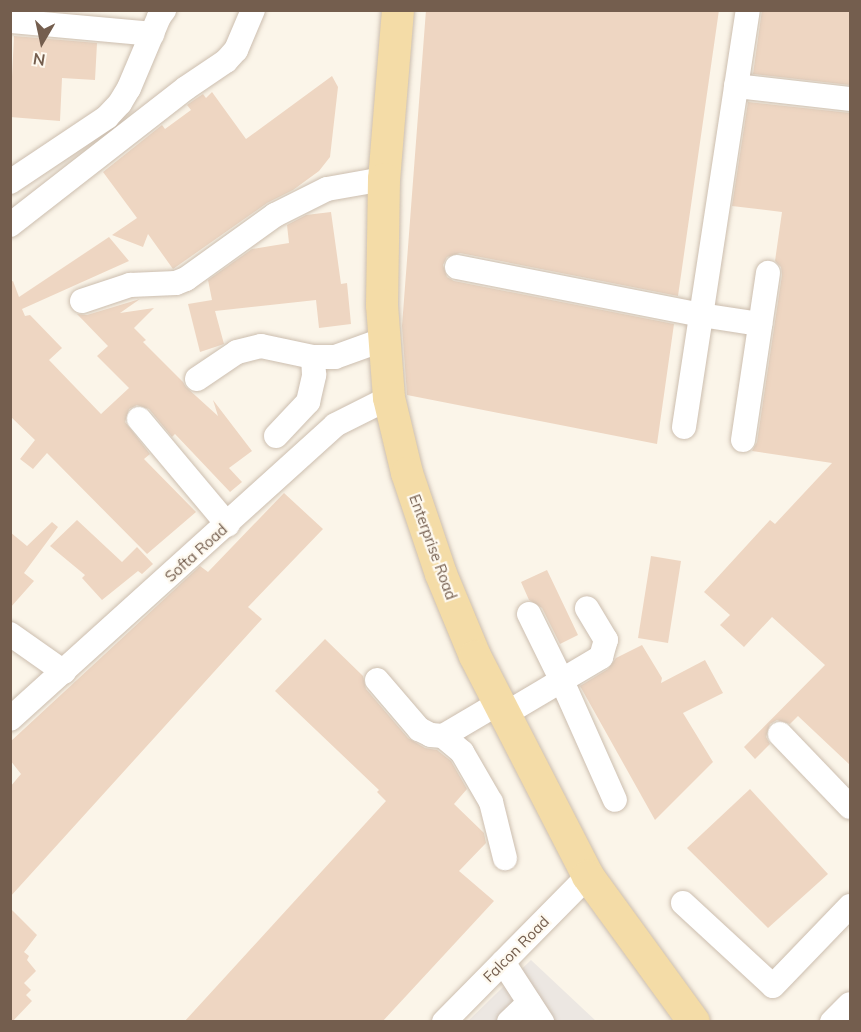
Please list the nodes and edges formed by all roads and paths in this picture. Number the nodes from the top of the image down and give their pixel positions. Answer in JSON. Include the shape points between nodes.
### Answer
{"nodes":[{"id":1,"x":164,"y":10,"type":"edge"},
{"id":2,"x":253,"y":10,"type":"edge"},
{"id":3,"x":398,"y":10,"type":"edge"},
{"id":4,"x":748,"y":10,"type":"edge"},
{"id":5,"x":10,"y":21,"type":"edge"},
{"id":6,"x":152,"y":34,"type":"junction"},
{"id":7,"x":736,"y":86,"type":"junction"},
{"id":8,"x":850,"y":99,"type":"edge"},
{"id":9,"x":384,"y":179,"type":"junction"},
{"id":10,"x":10,"y":182,"type":"edge"},
{"id":11,"x":10,"y":225,"type":"edge"},
{"id":12,"x":457,"y":267,"type":"dead end"},
{"id":13,"x":768,"y":273,"type":"dead end"},
{"id":14,"x":82,"y":301,"type":"dead end"},
{"id":15,"x":701,"y":315,"type":"junction"},
{"id":16,"x":760,"y":324,"type":"junction"},
{"id":17,"x":385,"y":339,"type":"junction"},
{"id":18,"x":313,"y":357,"type":"junction"},
{"id":19,"x":197,"y":379,"type":"dead end"},
{"id":20,"x":389,"y":398,"type":"junction"},
{"id":21,"x":139,"y":419,"type":"dead end"},
{"id":22,"x":684,"y":427,"type":"dead end"},
{"id":23,"x":276,"y":436,"type":"dead end"},
{"id":24,"x":743,"y":440,"type":"dead end"},
{"id":25,"x":228,"y":525,"type":"junction"},
{"id":26,"x":587,"y":608,"type":"dead end"},
{"id":27,"x":529,"y":614,"type":"dead end"},
{"id":28,"x":10,"y":634,"type":"edge"},
{"id":29,"x":64,"y":672,"type":"junction"},
{"id":30,"x":377,"y":680,"type":"dead end"},
{"id":31,"x":562,"y":681,"type":"junction"},
{"id":32,"x":502,"y":708,"type":"junction"},
{"id":33,"x":10,"y":719,"type":"edge"},
{"id":34,"x":780,"y":734,"type":"dead end"},
{"id":35,"x":443,"y":736,"type":"junction"},
{"id":36,"x":846,"y":794,"type":"edge"},
{"id":37,"x":615,"y":800,"type":"dead end"},
{"id":38,"x":505,"y":858,"type":"dead end"},
{"id":39,"x":588,"y":876,"type":"junction"},
{"id":40,"x":683,"y":903,"type":"dead end"},
{"id":41,"x":850,"y":906,"type":"edge"},
{"id":42,"x":503,"y":962,"type":"junction"},
{"id":43,"x":850,"y":1004,"type":"edge"},
{"id":44,"x":535,"y":1012,"type":"edge"},
{"id":45,"x":444,"y":1022,"type":"edge"},
{"id":46,"x":509,"y":1022,"type":"edge"},
{"id":47,"x":694,"y":1022,"type":"edge"},
{"id":48,"x":832,"y":1022,"type":"edge"}],
"edges":[{"from":1,"to":6,"type":"street"},
{"from":2,"to":11,"type":"street","via":[[236,50],[226,61]]},
{"from":3,"to":9,"type":"main road","name":"Enterprise Road"},
{"from":4,"to":7,"type":"street"},
{"from":5,"to":6,"type":"street"},
{"from":6,"to":10,"type":"street","via":[[129,88],[107,117]]},
{"from":7,"to":8,"type":"street"},
{"from":7,"to":15,"type":"street"},
{"from":9,"to":14,"type":"street","via":[[327,189],[286,210],[186,279],[130,285]]},
{"from":9,"to":17,"type":"main road","name":"Enterprise Road"},
{"from":12,"to":15,"type":"street"},
{"from":13,"to":16,"type":"street"},
{"from":15,"to":16,"type":"street"},
{"from":15,"to":22,"type":"street"},
{"from":16,"to":24,"type":"street"},
{"from":17,"to":18,"type":"street","via":[[334,357]]},
{"from":17,"to":20,"type":"main road","name":"Enterprise Road"},
{"from":18,"to":19,"type":"street","via":[[261,346],[237,352]]},
{"from":18,"to":23,"type":"street","via":[[308,402]]},
{"from":20,"to":25,"type":"street","name":"Softa Road","via":[[335,425]]},
{"from":20,"to":32,"type":"main road","name":"Enterprise Road","via":[[407,473],[441,574],[475,656]]},
{"from":21,"to":25,"type":"street"},
{"from":25,"to":29,"type":"street","name":"Softa Road"},
{"from":26,"to":31,"type":"street","via":[[606,640],[602,657]]},
{"from":27,"to":31,"type":"street"},
{"from":28,"to":29,"type":"street"},
{"from":29,"to":33,"type":"street","name":"Softa Road"},
{"from":30,"to":35,"type":"street","via":[[419,729]]},
{"from":31,"to":32,"type":"street"},
{"from":31,"to":37,"type":"street"},
{"from":32,"to":35,"type":"street"},
{"from":32,"to":39,"type":"main road","name":"Enterprise Road"},
{"from":34,"to":36,"type":"street"},
{"from":35,"to":38,"type":"street","via":[[462,752],[491,802]]},
{"from":39,"to":42,"type":"street","name":"Falcon Road"},
{"from":39,"to":47,"type":"main road","name":"Enterprise Road"},
{"from":40,"to":41,"type":"street","via":[[773,986]]},
{"from":42,"to":44,"type":"street"},
{"from":42,"to":45,"type":"street","name":"Falcon Road"},
{"from":43,"to":48,"type":"street"},
{"from":44,"to":46,"type":"street"}]}
